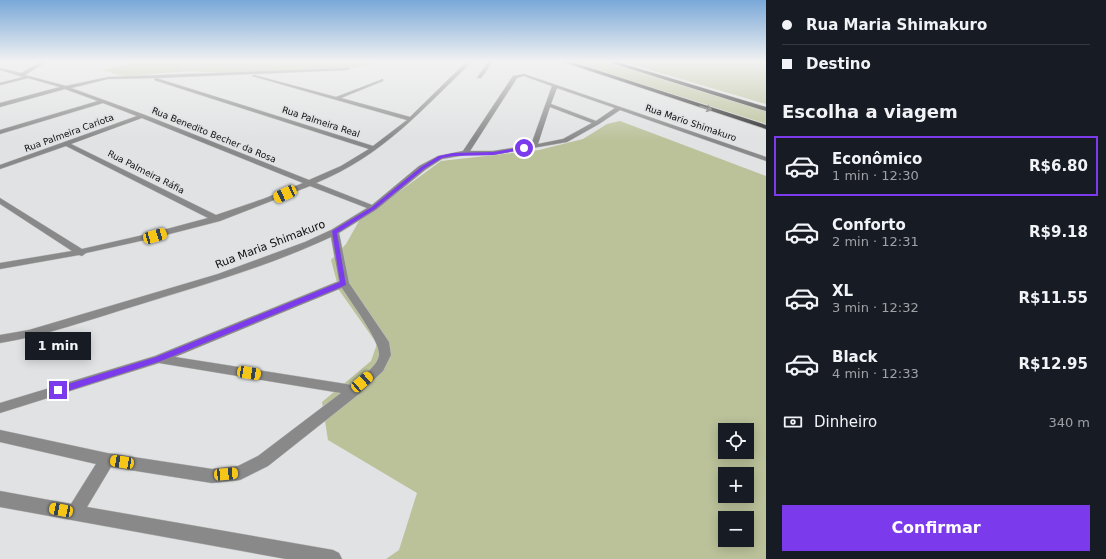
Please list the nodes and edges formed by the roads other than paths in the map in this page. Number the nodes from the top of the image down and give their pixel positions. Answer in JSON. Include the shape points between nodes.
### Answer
{"nodes":[{"id":1,"x":64,"y":87,"type":"joint"},
{"id":2,"x":183,"y":87,"type":"edge"},
{"id":3,"x":292,"y":87,"type":"edge"},
{"id":4,"x":363,"y":87,"type":"edge"},
{"id":5,"x":442,"y":87,"type":"edge"},
{"id":6,"x":508,"y":87,"type":"edge"},
{"id":7,"x":553,"y":87,"type":"edge"},
{"id":8,"x":560,"y":87,"type":"edge"},
{"id":9,"x":640,"y":87,"type":"edge"},
{"id":10,"x":692,"y":87,"type":"edge"},
{"id":11,"x":335,"y":99,"type":"junction"},
{"id":12,"x":103,"y":101,"type":"junction"},
{"id":13,"x":0,"y":105,"type":"edge"},
{"id":14,"x":549,"y":105,"type":"junction"},
{"id":15,"x":619,"y":108,"type":"junction"},
{"id":16,"x":766,"y":109,"type":"edge"},
{"id":17,"x":143,"y":116,"type":"junction"},
{"id":18,"x":410,"y":119,"type":"junction"},
{"id":19,"x":597,"y":123,"type":"junction"},
{"id":20,"x":764,"y":127,"type":"edge"},
{"id":21,"x":0,"y":132,"type":"edge"},
{"id":22,"x":67,"y":144,"type":"junction"},
{"id":23,"x":534,"y":146,"type":"junction"},
{"id":24,"x":373,"y":148,"type":"junction"},
{"id":25,"x":465,"y":153,"type":"junction"},
{"id":26,"x":766,"y":159,"type":"edge"},
{"id":27,"x":0,"y":167,"type":"edge"},
{"id":28,"x":310,"y":182,"type":"junction"},
{"id":29,"x":0,"y":200,"type":"edge"},
{"id":30,"x":373,"y":208,"type":"junction"},
{"id":31,"x":217,"y":219,"type":"junction"},
{"id":32,"x":334,"y":232,"type":"junction"},
{"id":33,"x":82,"y":253,"type":"junction"},
{"id":34,"x":0,"y":266,"type":"edge"},
{"id":35,"x":344,"y":283,"type":"junction"},
{"id":36,"x":0,"y":340,"type":"edge"},
{"id":37,"x":159,"y":359,"type":"junction"},
{"id":38,"x":354,"y":390,"type":"junction"},
{"id":39,"x":0,"y":408,"type":"edge"},
{"id":40,"x":0,"y":436,"type":"edge"},
{"id":41,"x":107,"y":460,"type":"junction"},
{"id":42,"x":0,"y":499,"type":"edge"},
{"id":43,"x":75,"y":513,"type":"junction"},
{"id":44,"x":333,"y":559,"type":"edge"}],
"edges":[{"from":1,"to":12,"type":"street","name":"Rua Benedito Becher da Rosa"},
{"from":1,"to":13,"type":"street"},
{"from":2,"to":24,"type":"street","name":"Rua Palmeira Real"},
{"from":3,"to":11,"type":"street"},
{"from":4,"to":11,"type":"street"},
{"from":5,"to":18,"type":"street"},
{"from":6,"to":25,"type":"street","name":"Rua Mario Shimakuro"},
{"from":7,"to":14,"type":"street"},
{"from":8,"to":15,"type":"street","name":"Rua Mario Shimakuro"},
{"from":9,"to":20,"type":"highway","one_way":true},
{"from":10,"to":16,"type":"highway"},
{"from":11,"to":18,"type":"street"},
{"from":12,"to":17,"type":"street","name":"Rua Benedito Becher da Rosa"},
{"from":12,"to":21,"type":"street"},
{"from":14,"to":19,"type":"street"},
{"from":14,"to":23,"type":"street"},
{"from":15,"to":19,"type":"street","name":"Rua Maria Shimakuro"},
{"from":15,"to":26,"type":"street","name":"Rua Mario Shimakuro"},
{"from":17,"to":22,"type":"street","name":"Rua Palmeira Cariota"},
{"from":17,"to":28,"type":"street","name":"Rua Benedito Becher da Rosa"},
{"from":18,"to":24,"type":"street"},
{"from":19,"to":23,"type":"street","name":"Rua Maria Shimakuro","via":[[565,141]]},
{"from":22,"to":27,"type":"street","name":"Rua Palmeira Cariota"},
{"from":22,"to":31,"type":"street","name":"Rua Palmeira Ráfia"},
{"from":23,"to":25,"type":"street","name":"Rua Maria Shimakuro","via":[[493,154]]},
{"from":24,"to":28,"type":"street","via":[[349,165]]},
{"from":25,"to":30,"type":"street","name":"Rua Maria Shimakuro","via":[[440,157]]},
{"from":28,"to":30,"type":"street","name":"Rua Benedito Becher da Rosa"},
{"from":28,"to":31,"type":"street"},
{"from":29,"to":33,"type":"street"},
{"from":30,"to":32,"type":"street","name":"Rua Maria Shimakuro"},
{"from":31,"to":33,"type":"street"},
{"from":32,"to":35,"type":"street"},
{"from":32,"to":36,"type":"street","name":"Rua Maria Shimakuro","via":[[222,276],[63,324]]},
{"from":33,"to":34,"type":"street"},
{"from":35,"to":37,"type":"street"},
{"from":35,"to":38,"type":"street","via":[[383,342],[385,355],[379,368]]},
{"from":37,"to":38,"type":"street"},
{"from":37,"to":39,"type":"street"},
{"from":38,"to":41,"type":"street","via":[[263,461],[240,473],[212,476]]},
{"from":40,"to":41,"type":"street"},
{"from":41,"to":43,"type":"street"},
{"from":42,"to":43,"type":"street"},
{"from":43,"to":44,"type":"street"}]}
